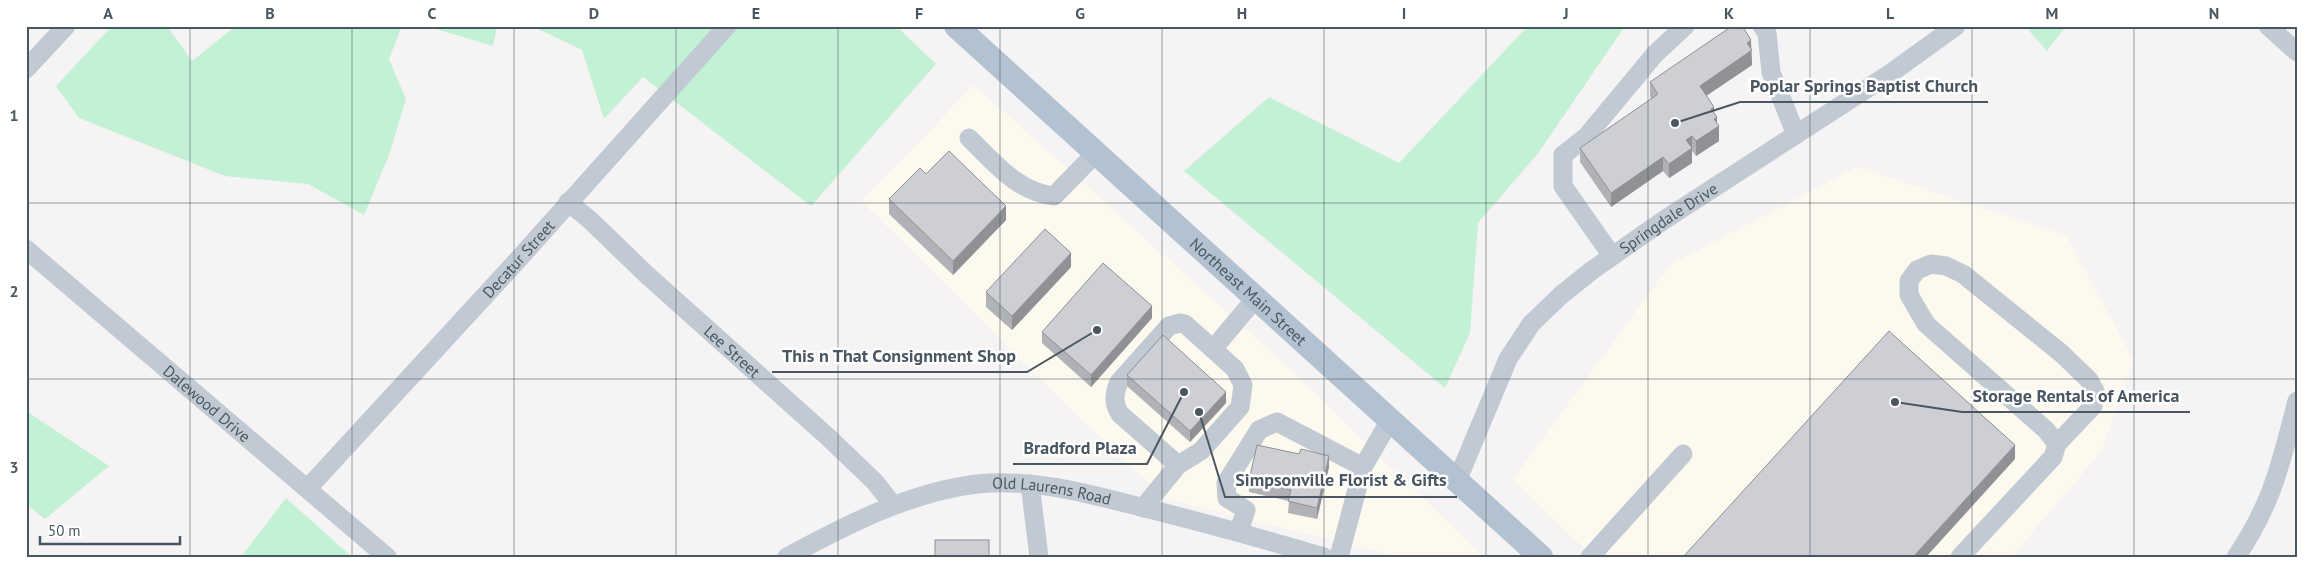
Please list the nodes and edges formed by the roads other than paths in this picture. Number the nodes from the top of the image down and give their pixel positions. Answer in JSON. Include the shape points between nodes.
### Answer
{"nodes":[{"id":1,"x":66,"y":26,"type":"edge"},
{"id":2,"x":727,"y":26,"type":"edge"},
{"id":3,"x":956,"y":26,"type":"edge"},
{"id":4,"x":1685,"y":26,"type":"edge"},
{"id":5,"x":1762,"y":26,"type":"edge"},
{"id":6,"x":1956,"y":26,"type":"edge"},
{"id":7,"x":2268,"y":26,"type":"edge"},
{"id":8,"x":2297,"y":52,"type":"edge"},
{"id":9,"x":26,"y":68,"type":"edge"},
{"id":10,"x":1796,"y":135,"type":"junction"},
{"id":11,"x":968,"y":138,"type":"dead end"},
{"id":12,"x":1095,"y":154,"type":"junction"},
{"id":13,"x":568,"y":202,"type":"junction"},
{"id":14,"x":26,"y":249,"type":"edge"},
{"id":15,"x":1612,"y":256,"type":"junction"},
{"id":16,"x":1255,"y":299,"type":"junction"},
{"id":17,"x":1213,"y":349,"type":"junction"},
{"id":18,"x":2297,"y":400,"type":"edge"},
{"id":19,"x":1390,"y":420,"type":"junction"},
{"id":20,"x":2057,"y":444,"type":"junction"},
{"id":21,"x":1683,"y":454,"type":"dead end"},
{"id":22,"x":1178,"y":465,"type":"junction"},
{"id":23,"x":1362,"y":467,"type":"junction"},
{"id":24,"x":1457,"y":481,"type":"junction"},
{"id":25,"x":1030,"y":484,"type":"junction"},
{"id":26,"x":308,"y":488,"type":"junction"},
{"id":27,"x":893,"y":506,"type":"junction"},
{"id":28,"x":1143,"y":508,"type":"junction"},
{"id":29,"x":1239,"y":531,"type":"junction"},
{"id":30,"x":387,"y":557,"type":"edge"},
{"id":31,"x":787,"y":557,"type":"edge"},
{"id":32,"x":1039,"y":557,"type":"edge"},
{"id":33,"x":1324,"y":557,"type":"edge"},
{"id":34,"x":1339,"y":557,"type":"edge"},
{"id":35,"x":1541,"y":557,"type":"edge"},
{"id":36,"x":1590,"y":557,"type":"edge"},
{"id":37,"x":1960,"y":557,"type":"edge"},
{"id":38,"x":2236,"y":557,"type":"edge"}],
"edges":[{"from":1,"to":9,"type":"street"},
{"from":2,"to":13,"type":"street","name":"Decatur Street"},
{"from":3,"to":12,"type":"main road","name":"Northeast Main Street"},
{"from":4,"to":15,"type":"street","via":[[1655,54],[1586,137],[1563,155],[1563,186]]},
{"from":5,"to":10,"type":"street","via":[[1767,33],[1771,72]]},
{"from":6,"to":10,"type":"street","name":"Springdale Drive"},
{"from":7,"to":8,"type":"street"},
{"from":10,"to":15,"type":"street","name":"Springdale Drive"},
{"from":11,"to":12,"type":"street","via":[[1019,185],[1040,195],[1054,196]]},
{"from":12,"to":16,"type":"main road","name":"Northeast Main Street"},
{"from":13,"to":26,"type":"street","name":"Decatur Street"},
{"from":13,"to":27,"type":"street","name":"Lee Street","via":[[828,437],[875,482]]},
{"from":14,"to":26,"type":"street","name":"Dalewood Drive"},
{"from":15,"to":24,"type":"street","name":"Springdale Drive","via":[[1560,296],[1519,341],[1498,379]]},
{"from":16,"to":17,"type":"street"},
{"from":16,"to":19,"type":"main road","name":"Northeast Main Street"},
{"from":17,"to":22,"type":"street","via":[[1240,376],[1243,395],[1240,407],[1200,451]]},
{"from":17,"to":22,"type":"street","via":[[1185,324],[1169,326],[1119,382],[1114,392],[1114,406],[1120,414]]},
{"from":18,"to":38,"type":"street","via":[[2264,512]]},
{"from":19,"to":23,"type":"street"},
{"from":19,"to":24,"type":"main road","name":"Northeast Main Street"},
{"from":20,"to":20,"type":"street","via":[[2046,430],[1926,324],[1909,295],[1909,281],[1917,270],[1931,264],[1946,266],[1963,274],[2061,353],[2089,380],[2095,392],[2093,406]]},
{"from":20,"to":37,"type":"street","via":[[2053,457]]},
{"from":21,"to":36,"type":"street"},
{"from":22,"to":28,"type":"street"},
{"from":23,"to":29,"type":"street","via":[[1277,422],[1259,430],[1226,483],[1227,498],[1246,510]]},
{"from":23,"to":34,"type":"street"},
{"from":24,"to":35,"type":"main road","name":"Northeast Main Street"},
{"from":25,"to":27,"type":"street","name":"Old Laurens Road","via":[[977,484]]},
{"from":25,"to":28,"type":"street","name":"Old Laurens Road","via":[[1056,486]]},
{"from":25,"to":32,"type":"street"},
{"from":26,"to":30,"type":"street","name":"Dalewood Drive"},
{"from":27,"to":31,"type":"street","name":"Old Laurens Road"},
{"from":28,"to":29,"type":"street","name":"Old Laurens Road"},
{"from":29,"to":33,"type":"street","name":"Old Laurens Road"}]}
